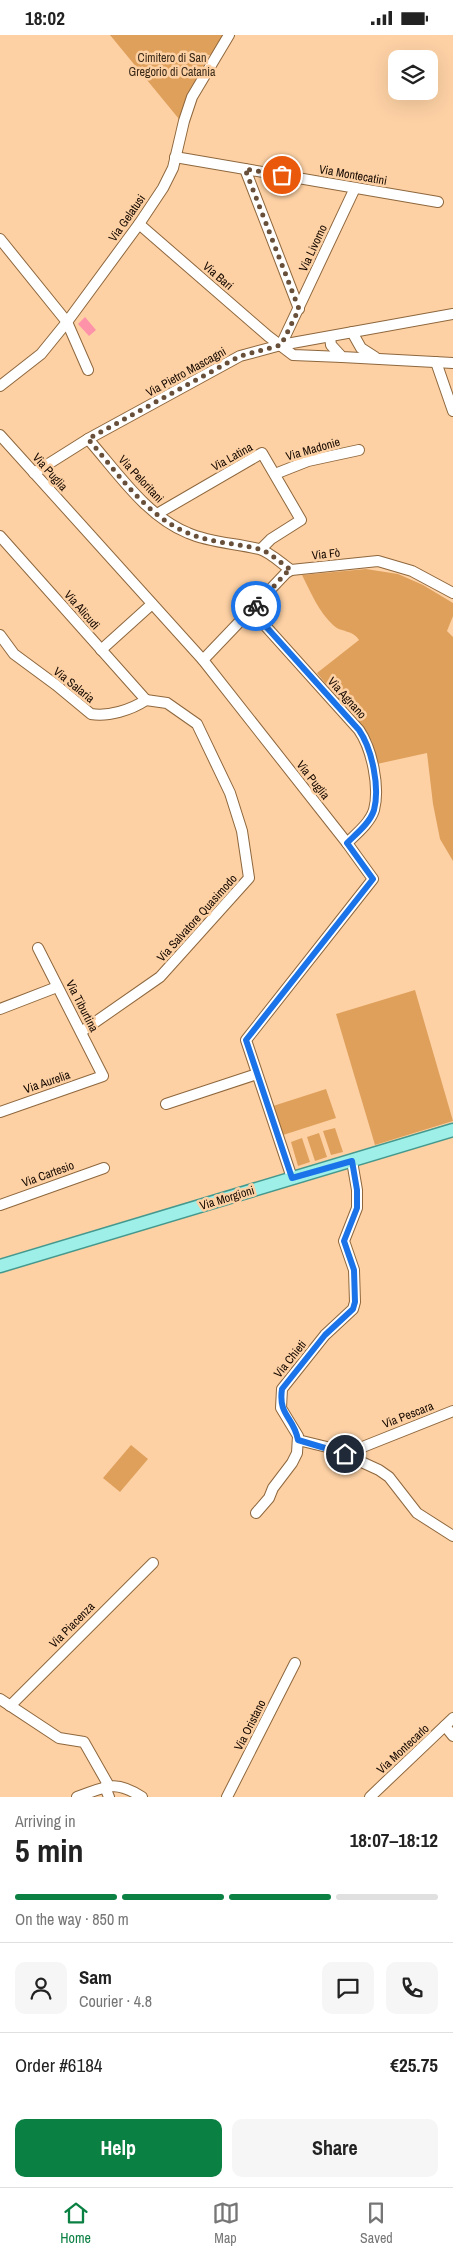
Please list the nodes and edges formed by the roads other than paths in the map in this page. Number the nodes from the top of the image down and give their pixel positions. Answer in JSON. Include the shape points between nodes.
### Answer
{"nodes":[{"id":1,"x":229,"y":35,"type":"edge"},
{"id":2,"x":175,"y":157,"type":"junction"},
{"id":3,"x":245,"y":169,"type":"junction"},
{"id":4,"x":355,"y":188,"type":"junction"},
{"id":5,"x":438,"y":202,"type":"dead end"},
{"id":6,"x":139,"y":225,"type":"junction"},
{"id":7,"x":0,"y":239,"type":"edge"},
{"id":8,"x":299,"y":309,"type":"junction"},
{"id":9,"x":453,"y":314,"type":"edge"},
{"id":10,"x":67,"y":322,"type":"junction"},
{"id":11,"x":352,"y":332,"type":"junction"},
{"id":12,"x":330,"y":337,"type":"junction"},
{"id":13,"x":281,"y":345,"type":"junction"},
{"id":14,"x":342,"y":357,"type":"junction"},
{"id":15,"x":378,"y":358,"type":"junction"},
{"id":16,"x":436,"y":362,"type":"junction"},
{"id":17,"x":453,"y":363,"type":"edge"},
{"id":18,"x":88,"y":370,"type":"dead end"},
{"id":19,"x":0,"y":387,"type":"edge"},
{"id":20,"x":453,"y":411,"type":"edge"},
{"id":21,"x":0,"y":435,"type":"edge"},
{"id":22,"x":88,"y":439,"type":"junction"},
{"id":23,"x":359,"y":450,"type":"dead end"},
{"id":24,"x":34,"y":473,"type":"junction"},
{"id":25,"x":275,"y":475,"type":"junction"},
{"id":26,"x":157,"y":515,"type":"junction"},
{"id":27,"x":0,"y":536,"type":"edge"},
{"id":28,"x":261,"y":549,"type":"junction"},
{"id":29,"x":291,"y":570,"type":"junction"},
{"id":30,"x":453,"y":593,"type":"edge"},
{"id":31,"x":152,"y":604,"type":"junction"},
{"id":32,"x":252,"y":611,"type":"junction"},
{"id":33,"x":0,"y":635,"type":"edge"},
{"id":34,"x":101,"y":650,"type":"junction"},
{"id":35,"x":203,"y":660,"type":"junction"},
{"id":36,"x":146,"y":700,"type":"junction"},
{"id":37,"x":347,"y":843,"type":"junction"},
{"id":38,"x":38,"y":948,"type":"dead end"},
{"id":39,"x":57,"y":987,"type":"junction"},
{"id":40,"x":0,"y":1009,"type":"edge"},
{"id":41,"x":81,"y":1032,"type":"junction"},
{"id":42,"x":257,"y":1074,"type":"junction"},
{"id":43,"x":103,"y":1076,"type":"joint"},
{"id":44,"x":166,"y":1104,"type":"dead end"},
{"id":45,"x":0,"y":1112,"type":"edge"},
{"id":46,"x":453,"y":1130,"type":"edge"},
{"id":47,"x":352,"y":1161,"type":"junction"},
{"id":48,"x":104,"y":1167,"type":"dead end"},
{"id":49,"x":292,"y":1178,"type":"junction"},
{"id":50,"x":0,"y":1205,"type":"edge"},
{"id":51,"x":0,"y":1265,"type":"edge"},
{"id":52,"x":453,"y":1411,"type":"edge"},
{"id":53,"x":298,"y":1440,"type":"junction"},
{"id":54,"x":345,"y":1454,"type":"junction"},
{"id":55,"x":256,"y":1513,"type":"dead end"},
{"id":56,"x":453,"y":1537,"type":"edge"},
{"id":57,"x":153,"y":1563,"type":"dead end"},
{"id":58,"x":295,"y":1663,"type":"dead end"},
{"id":59,"x":0,"y":1699,"type":"edge"},
{"id":60,"x":10,"y":1706,"type":"junction"},
{"id":61,"x":449,"y":1722,"type":"edge"},
{"id":62,"x":453,"y":1736,"type":"edge"},
{"id":63,"x":107,"y":1786,"type":"junction"},
{"id":64,"x":77,"y":1797,"type":"edge"},
{"id":65,"x":110,"y":1797,"type":"edge"},
{"id":66,"x":142,"y":1797,"type":"edge"},
{"id":67,"x":227,"y":1797,"type":"edge"},
{"id":68,"x":370,"y":1797,"type":"edge"}],
"edges":[{"from":1,"to":2,"type":"street","name":"Via Gelatusi","via":[[192,97]]},
{"from":2,"to":3,"type":"street","name":"Via Montecatini"},
{"from":2,"to":6,"type":"street","name":"Via Gelatusi","via":[[169,178]]},
{"from":3,"to":4,"type":"street","name":"Via Montecatini"},
{"from":3,"to":8,"type":"street"},
{"from":4,"to":5,"type":"street","name":"Via Montecatini"},
{"from":4,"to":8,"type":"street","name":"Via Livorno"},
{"from":6,"to":10,"type":"street","name":"Via Gelatusi"},
{"from":6,"to":13,"type":"street","name":"Via Bari"},
{"from":7,"to":10,"type":"street"},
{"from":8,"to":13,"type":"street","name":"Via Livorno"},
{"from":9,"to":11,"type":"street","name":"Via Pietro Mascagni"},
{"from":10,"to":18,"type":"street"},
{"from":10,"to":19,"type":"street","name":"Via Gelatusi","via":[[41,354]]},
{"from":11,"to":12,"type":"street","name":"Via Pietro Mascagni"},
{"from":11,"to":15,"type":"street","via":[[367,353]]},
{"from":12,"to":13,"type":"street","name":"Via Pietro Mascagni"},
{"from":12,"to":14,"type":"street","via":[[331,345]]},
{"from":13,"to":14,"type":"street","name":"Via Bari","via":[[292,355]]},
{"from":13,"to":22,"type":"street","name":"Via Pietro Mascagni","via":[[240,356]]},
{"from":14,"to":15,"type":"street","name":"Via Bari"},
{"from":15,"to":16,"type":"street","name":"Via Bari"},
{"from":16,"to":17,"type":"street","name":"Via Bari"},
{"from":16,"to":20,"type":"street"},
{"from":21,"to":24,"type":"street","name":"Via Puglia"},
{"from":22,"to":24,"type":"street","name":"Via Pietro Mascagni"},
{"from":22,"to":26,"type":"street","name":"Via Peloritani"},
{"from":23,"to":25,"type":"street","name":"Via Madonie","via":[[308,461]]},
{"from":24,"to":31,"type":"street","name":"Via Puglia"},
{"from":25,"to":26,"type":"street","name":"Via Latina","via":[[262,453]]},
{"from":25,"to":28,"type":"street","name":"Via Latina","via":[[301,520]]},
{"from":26,"to":28,"type":"street","name":"Via Peloritani","via":[[189,534]]},
{"from":27,"to":34,"type":"street","name":"Via Alicudi"},
{"from":28,"to":29,"type":"street","name":"Via Peloritani"},
{"from":29,"to":30,"type":"street","name":"Via Fò","via":[[378,561],[412,571]]},
{"from":29,"to":32,"type":"street"},
{"from":31,"to":34,"type":"street"},
{"from":31,"to":35,"type":"street","name":"Via Puglia"},
{"from":32,"to":35,"type":"street"},
{"from":32,"to":37,"type":"street","name":"Via Agnano","via":[[366,741],[376,790],[374,810],[369,821]]},
{"from":33,"to":36,"type":"street","name":"Via Salaria","via":[[14,654],[91,714],[131,709]]},
{"from":34,"to":36,"type":"street","name":"Via Alicudi"},
{"from":35,"to":37,"type":"street","name":"Via Puglia"},
{"from":36,"to":41,"type":"street","name":"Via Salvatore Quasimodo","via":[[167,703],[197,724],[230,793],[242,831],[249,878],[160,977]]},
{"from":37,"to":42,"type":"street","name":"Via Puglia","via":[[373,879],[246,1040]]},
{"from":38,"to":39,"type":"street","name":"Via Tiburtina"},
{"from":39,"to":40,"type":"street"},
{"from":39,"to":41,"type":"street","name":"Via Tiburtina"},
{"from":41,"to":43,"type":"street","name":"Via Tiburtina"},
{"from":42,"to":44,"type":"street"},
{"from":42,"to":49,"type":"street","name":"Via Puglia"},
{"from":43,"to":45,"type":"street","name":"Via Aurelia"},
{"from":46,"to":47,"type":"main road","name":"Via Morgioni"},
{"from":47,"to":49,"type":"main road","name":"Via Morgioni"},
{"from":47,"to":53,"type":"street","name":"Via Chieti","via":[[357,1208],[344,1241],[354,1270],[355,1302],[353,1309],[325,1335],[282,1389],[281,1408],[294,1426]]},
{"from":48,"to":50,"type":"street","name":"Via Cartesio"},
{"from":49,"to":51,"type":"main road","name":"Via Morgioni"},
{"from":52,"to":54,"type":"street","name":"Via Pescara"},
{"from":53,"to":54,"type":"street"},
{"from":53,"to":55,"type":"street","via":[[292,1463]]},
{"from":54,"to":56,"type":"street","via":[[389,1477],[417,1513]]},
{"from":57,"to":60,"type":"street","name":"Via Piacenza"},
{"from":58,"to":67,"type":"street","name":"Via Oristano"},
{"from":59,"to":60,"type":"street"},
{"from":60,"to":63,"type":"street","via":[[59,1739],[84,1742]]},
{"from":61,"to":62,"type":"street"},
{"from":61,"to":68,"type":"street","name":"Via Montecarlo"},
{"from":63,"to":64,"type":"street"},
{"from":63,"to":65,"type":"street"},
{"from":63,"to":66,"type":"street","via":[[129,1789]]}]}
